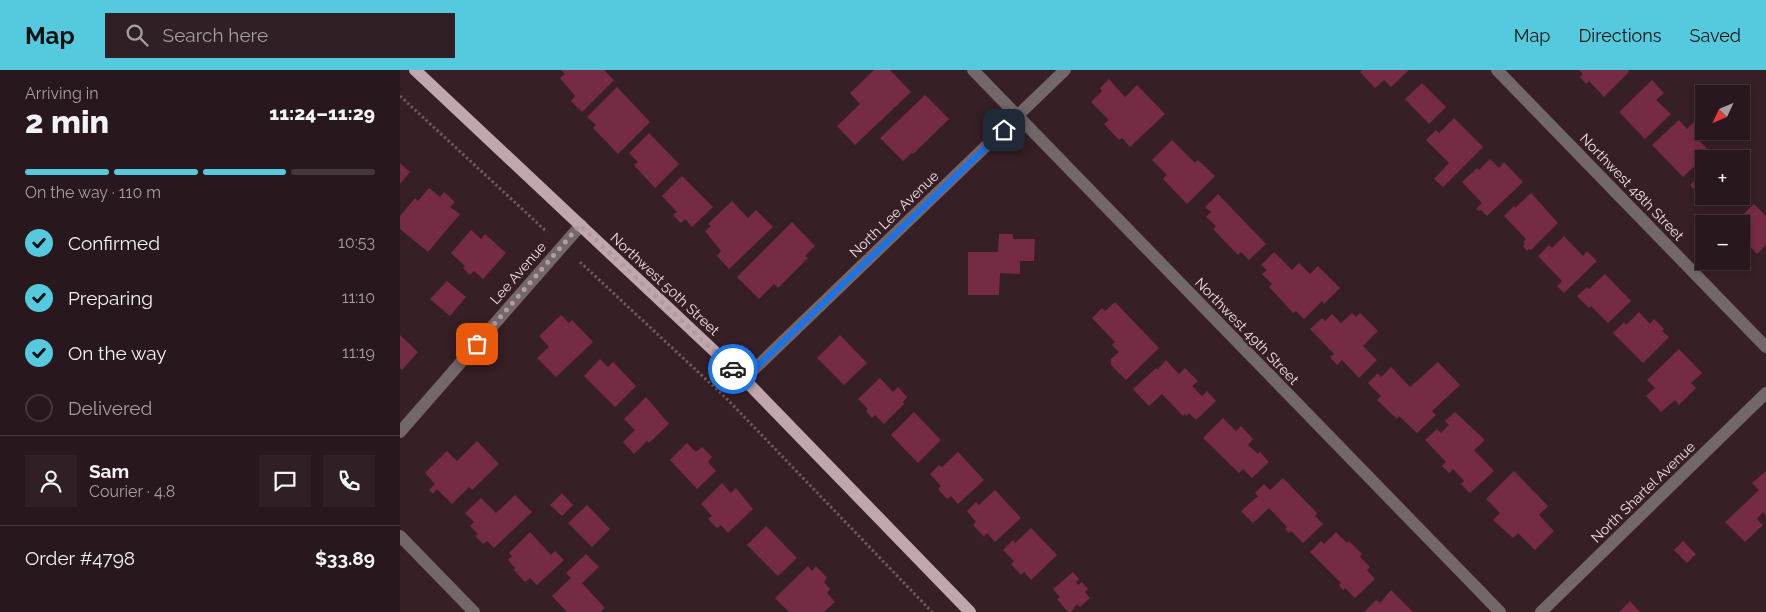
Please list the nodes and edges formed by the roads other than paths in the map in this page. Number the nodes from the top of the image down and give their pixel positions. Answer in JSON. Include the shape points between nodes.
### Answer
{"nodes":[{"id":1,"x":416,"y":70,"type":"edge"},
{"id":2,"x":973,"y":70,"type":"edge"},
{"id":3,"x":1065,"y":70,"type":"edge"},
{"id":4,"x":1496,"y":70,"type":"edge"},
{"id":5,"x":1018,"y":116,"type":"junction"},
{"id":6,"x":580,"y":225,"type":"junction"},
{"id":7,"x":1766,"y":347,"type":"edge"},
{"id":8,"x":744,"y":379,"type":"junction"},
{"id":9,"x":1766,"y":393,"type":"edge"},
{"id":10,"x":400,"y":432,"type":"edge"},
{"id":11,"x":400,"y":536,"type":"edge"},
{"id":12,"x":474,"y":612,"type":"edge"},
{"id":13,"x":970,"y":612,"type":"edge"},
{"id":14,"x":1500,"y":612,"type":"edge"},
{"id":15,"x":1541,"y":612,"type":"edge"}],
"edges":[{"from":1,"to":6,"type":"main road","name":"Northwest 50th Street"},
{"from":2,"to":5,"type":"street","name":"Northwest 49th Street"},
{"from":3,"to":5,"type":"street","name":"North Lee Avenue"},
{"from":4,"to":7,"type":"street","name":"Northwest 48th Street"},
{"from":5,"to":8,"type":"street","name":"North Lee Avenue"},
{"from":5,"to":14,"type":"street","name":"Northwest 49th Street"},
{"from":6,"to":8,"type":"main road","name":"Northwest 50th Street"},
{"from":6,"to":10,"type":"street","name":"Lee Avenue"},
{"from":8,"to":13,"type":"main road","name":"Northwest 50th Street"},
{"from":9,"to":15,"type":"street","name":"North Shartel Avenue"},
{"from":11,"to":12,"type":"street"}]}
